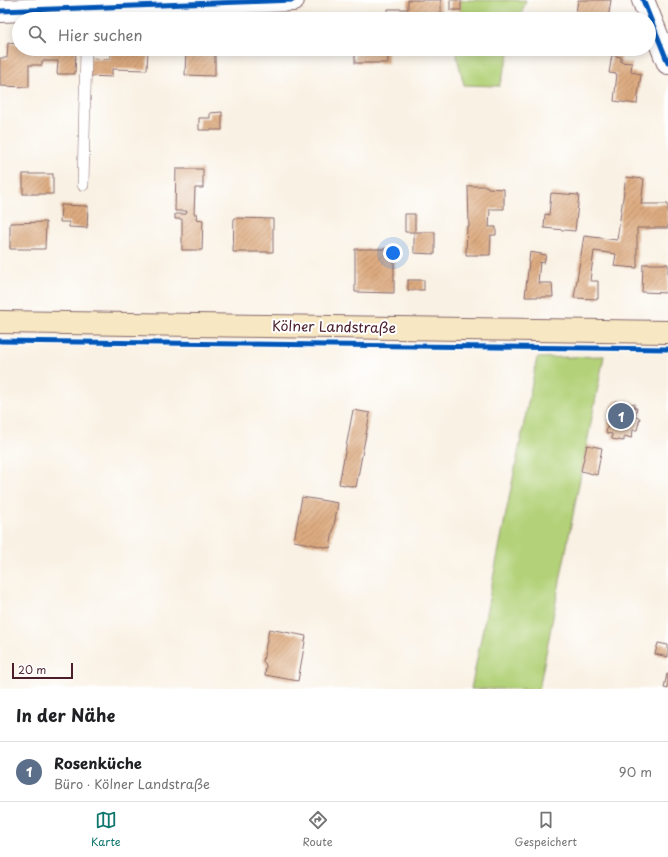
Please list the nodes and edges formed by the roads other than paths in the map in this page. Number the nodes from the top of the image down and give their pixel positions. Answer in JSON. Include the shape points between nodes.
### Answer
{"nodes":[{"id":1,"x":293,"y":0,"type":"edge"},
{"id":2,"x":643,"y":0,"type":"edge"},
{"id":3,"x":0,"y":11,"type":"edge"},
{"id":4,"x":29,"y":12,"type":"edge"},
{"id":5,"x":116,"y":12,"type":"edge"},
{"id":6,"x":648,"y":12,"type":"edge"},
{"id":7,"x":656,"y":33,"type":"edge"},
{"id":8,"x":86,"y":56,"type":"edge"},
{"id":9,"x":668,"y":63,"type":"edge"},
{"id":10,"x":82,"y":185,"type":"dead end"},
{"id":11,"x":0,"y":322,"type":"edge"},
{"id":12,"x":668,"y":332,"type":"edge"}],
"edges":[{"from":1,"to":5,"type":"street"},
{"from":2,"to":6,"type":"street"},
{"from":3,"to":4,"type":"street"},
{"from":7,"to":9,"type":"street"},
{"from":8,"to":10,"type":"lane"},
{"from":11,"to":12,"type":"main road","name":"Kölner Landstraße"}]}
